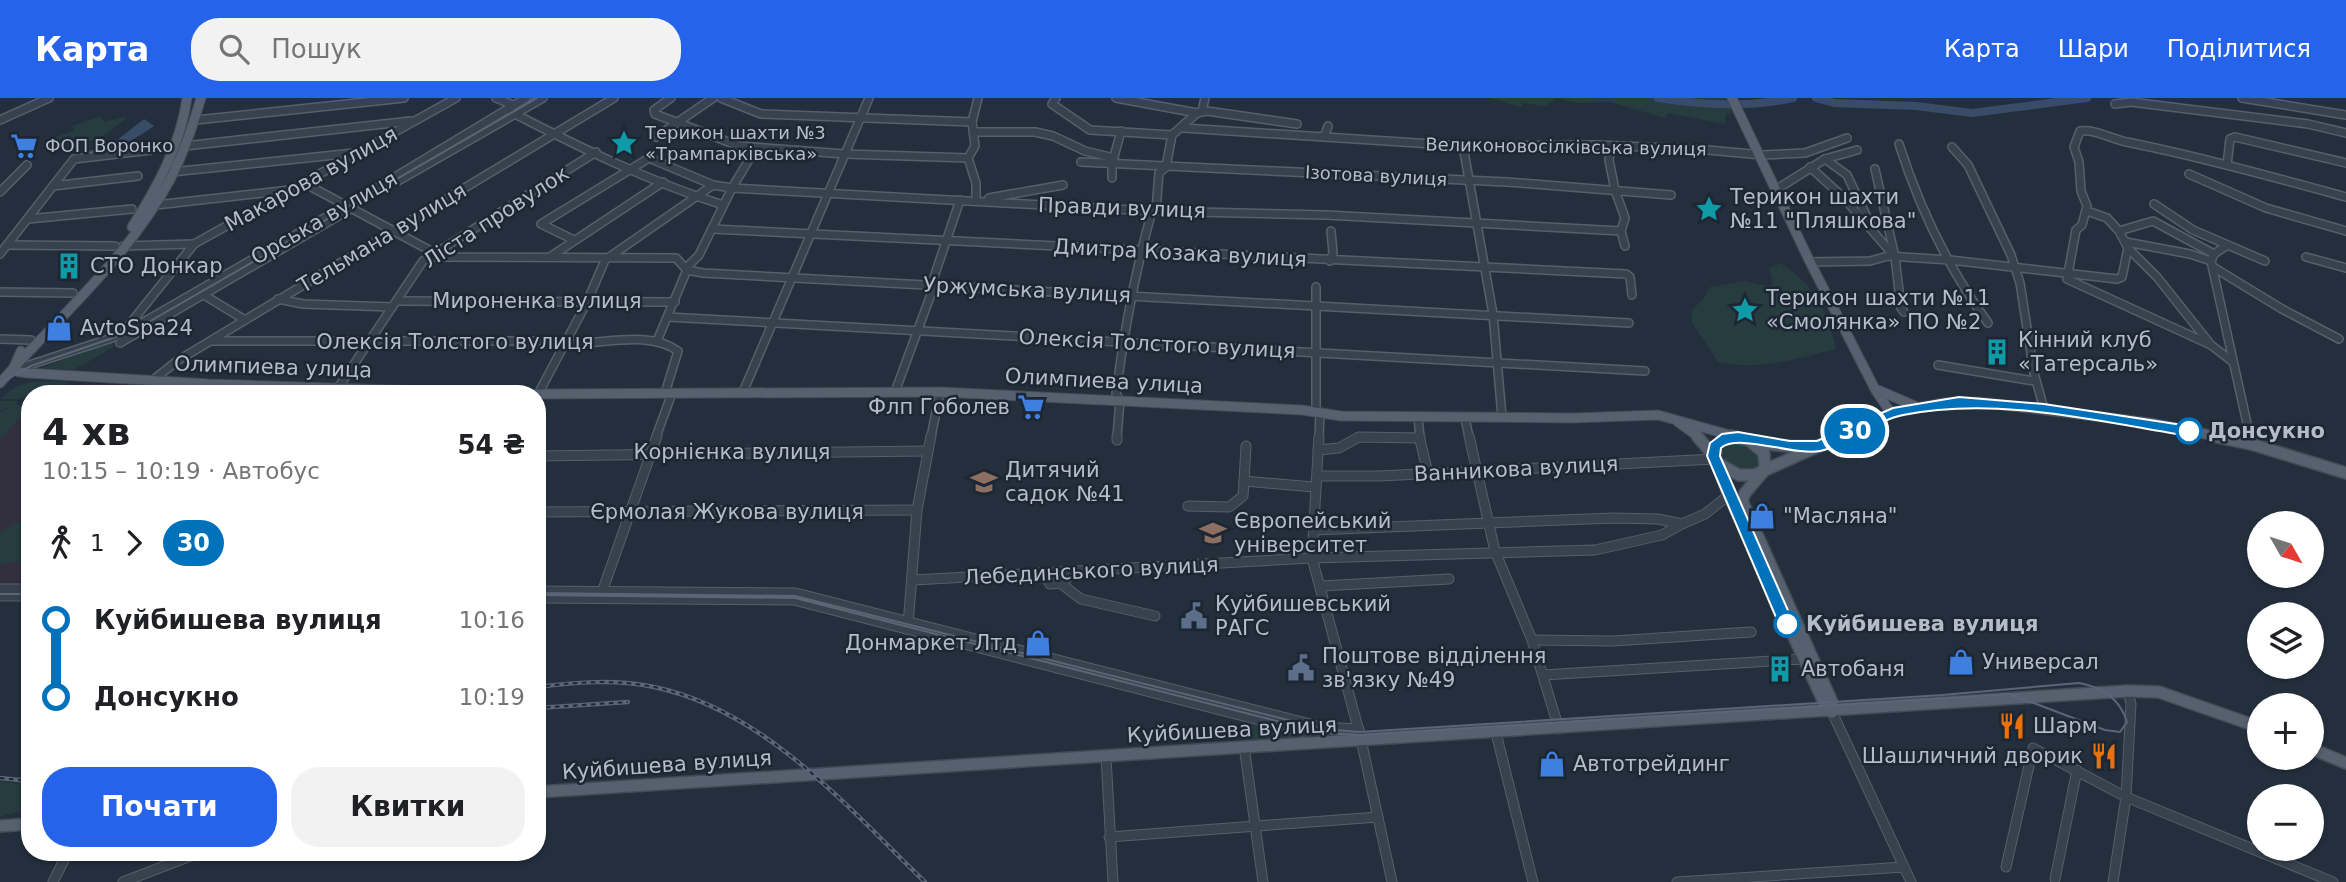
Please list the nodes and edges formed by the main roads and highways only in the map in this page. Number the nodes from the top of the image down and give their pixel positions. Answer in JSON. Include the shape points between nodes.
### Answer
{"nodes":[{"id":1,"x":187,"y":98,"type":"edge"},
{"id":2,"x":201,"y":98,"type":"edge"},
{"id":3,"x":1732,"y":98,"type":"edge"},
{"id":4,"x":176,"y":139,"type":"junction"},
{"id":5,"x":187,"y":141,"type":"junction"},
{"id":6,"x":119,"y":246,"type":"junction"},
{"id":7,"x":23,"y":353,"type":"junction"},
{"id":8,"x":12,"y":371,"type":"edge"},
{"id":9,"x":0,"y":384,"type":"edge"},
{"id":10,"x":225,"y":385,"type":"edge"},
{"id":11,"x":1876,"y":389,"type":"junction"},
{"id":12,"x":546,"y":395,"type":"edge"},
{"id":13,"x":1918,"y":407,"type":"junction"},
{"id":14,"x":1903,"y":410,"type":"junction"},
{"id":15,"x":1891,"y":413,"type":"junction"},
{"id":16,"x":1667,"y":416,"type":"junction"},
{"id":17,"x":1878,"y":420,"type":"junction"},
{"id":18,"x":1743,"y":439,"type":"junction"},
{"id":19,"x":1819,"y":446,"type":"junction"},
{"id":20,"x":1715,"y":459,"type":"junction"},
{"id":21,"x":1764,"y":471,"type":"junction"},
{"id":22,"x":2346,"y":473,"type":"edge"},
{"id":23,"x":1833,"y":709,"type":"junction"},
{"id":24,"x":2247,"y":723,"type":"edge"},
{"id":25,"x":2324,"y":754,"type":"edge"},
{"id":26,"x":2346,"y":763,"type":"edge"},
{"id":27,"x":546,"y":791,"type":"edge"},
{"id":28,"x":21,"y":825,"type":"edge"},
{"id":29,"x":0,"y":826,"type":"edge"}],
"edges":[{"from":1,"to":4,"type":"main road"},
{"from":2,"to":5,"type":"main road"},
{"from":3,"to":11,"type":"main road"},
{"from":4,"to":5,"type":"main road"},
{"from":4,"to":6,"type":"main road","via":[[138,218]]},
{"from":5,"to":6,"type":"main road","via":[[156,205]]},
{"from":6,"to":7,"type":"main road"},
{"from":6,"to":7,"type":"main road"},
{"from":7,"to":8,"type":"main road"},
{"from":7,"to":8,"type":"main road"},
{"from":8,"to":9,"type":"main road"},
{"from":8,"to":9,"type":"main road","via":[[13,377]]},
{"from":8,"to":10,"type":"main road","name":"Олимпиева улица"},
{"from":11,"to":13,"type":"main road"},
{"from":11,"to":14,"type":"main road"},
{"from":11,"to":15,"type":"main road"},
{"from":11,"to":17,"type":"main road"},
{"from":12,"to":16,"type":"main road","name":"Олимпиева улица","via":[[895,392],[1120,400],[1342,416]]},
{"from":13,"to":14,"type":"main road"},
{"from":13,"to":22,"type":"main road","via":[[1979,402],[2151,423],[2251,444]]},
{"from":14,"to":15,"type":"main road"},
{"from":15,"to":17,"type":"main road"},
{"from":16,"to":18,"type":"main road","name":"Олимпиева улица"},
{"from":16,"to":20,"type":"main road","via":[[1699,437]]},
{"from":17,"to":19,"type":"main road"},
{"from":18,"to":19,"type":"main road","name":"Олимпиева улица"},
{"from":18,"to":20,"type":"main road","via":[[1717,442]]},
{"from":18,"to":21,"type":"main road","via":[[1764,453]]},
{"from":19,"to":21,"type":"main road"},
{"from":20,"to":21,"type":"main road","via":[[1739,475]]},
{"from":20,"to":23,"type":"main road","via":[[1826,707]]},
{"from":21,"to":23,"type":"main road","via":[[1745,494],[1744,508]]},
{"from":23,"to":24,"type":"main road","name":"Куйбишева вулиця","via":[[2159,692]]},
{"from":23,"to":27,"type":"main road","name":"Куйбишева вулиця","via":[[1496,733],[1360,735],[1345,742]]},
{"from":25,"to":26,"type":"main road"},
{"from":28,"to":29,"type":"main road"}]}
